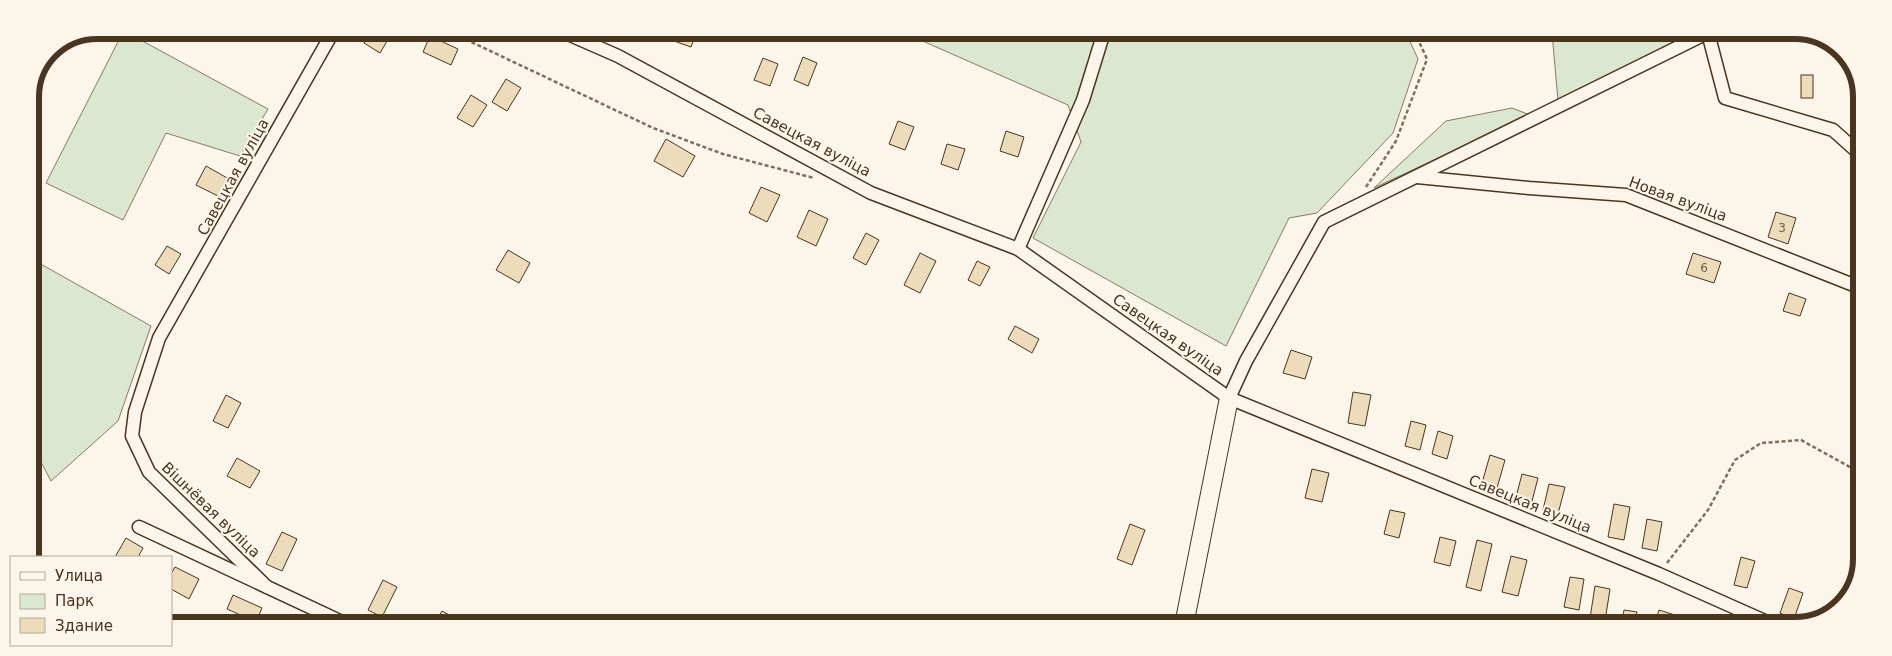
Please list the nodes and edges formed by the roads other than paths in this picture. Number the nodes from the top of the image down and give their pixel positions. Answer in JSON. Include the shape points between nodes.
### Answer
{"nodes":[{"id":1,"x":329,"y":39,"type":"edge"},
{"id":2,"x":579,"y":39,"type":"edge"},
{"id":3,"x":1102,"y":39,"type":"edge"},
{"id":4,"x":1696,"y":39,"type":"edge"},
{"id":5,"x":1710,"y":39,"type":"edge"},
{"id":6,"x":1853,"y":148,"type":"edge"},
{"id":7,"x":1416,"y":177,"type":"junction"},
{"id":8,"x":1018,"y":249,"type":"junction"},
{"id":9,"x":1853,"y":285,"type":"edge"},
{"id":10,"x":159,"y":338,"type":"joint"},
{"id":11,"x":1229,"y":398,"type":"junction"},
{"id":12,"x":139,"y":527,"type":"dead end"},
{"id":13,"x":267,"y":587,"type":"junction"},
{"id":14,"x":331,"y":617,"type":"edge"},
{"id":15,"x":1186,"y":617,"type":"edge"},
{"id":16,"x":1756,"y":617,"type":"edge"}],
"edges":[{"from":1,"to":10,"type":"street","name":"Савецкая вуліца"},
{"from":2,"to":8,"type":"street","name":"Савецкая вуліца","via":[[618,56],[871,193]]},
{"from":3,"to":8,"type":"street","via":[[1083,100]]},
{"from":4,"to":7,"type":"street"},
{"from":5,"to":6,"type":"street","via":[[1726,98],[1833,130]]},
{"from":7,"to":9,"type":"street","name":"Новая вуліца","via":[[1626,195]]},
{"from":7,"to":11,"type":"street","via":[[1324,222],[1246,361]]},
{"from":8,"to":11,"type":"street","name":"Савецкая вуліца"},
{"from":10,"to":13,"type":"street","name":"Вішнёвая вуліца","via":[[135,412],[132,436],[148,472]]},
{"from":11,"to":15,"type":"street"},
{"from":11,"to":16,"type":"street","name":"Савецкая вуліца","via":[[1659,574]]},
{"from":12,"to":13,"type":"street","name":"Вішнёвая вуліца"},
{"from":13,"to":14,"type":"street","name":"Вішнёвая вуліца"}]}
